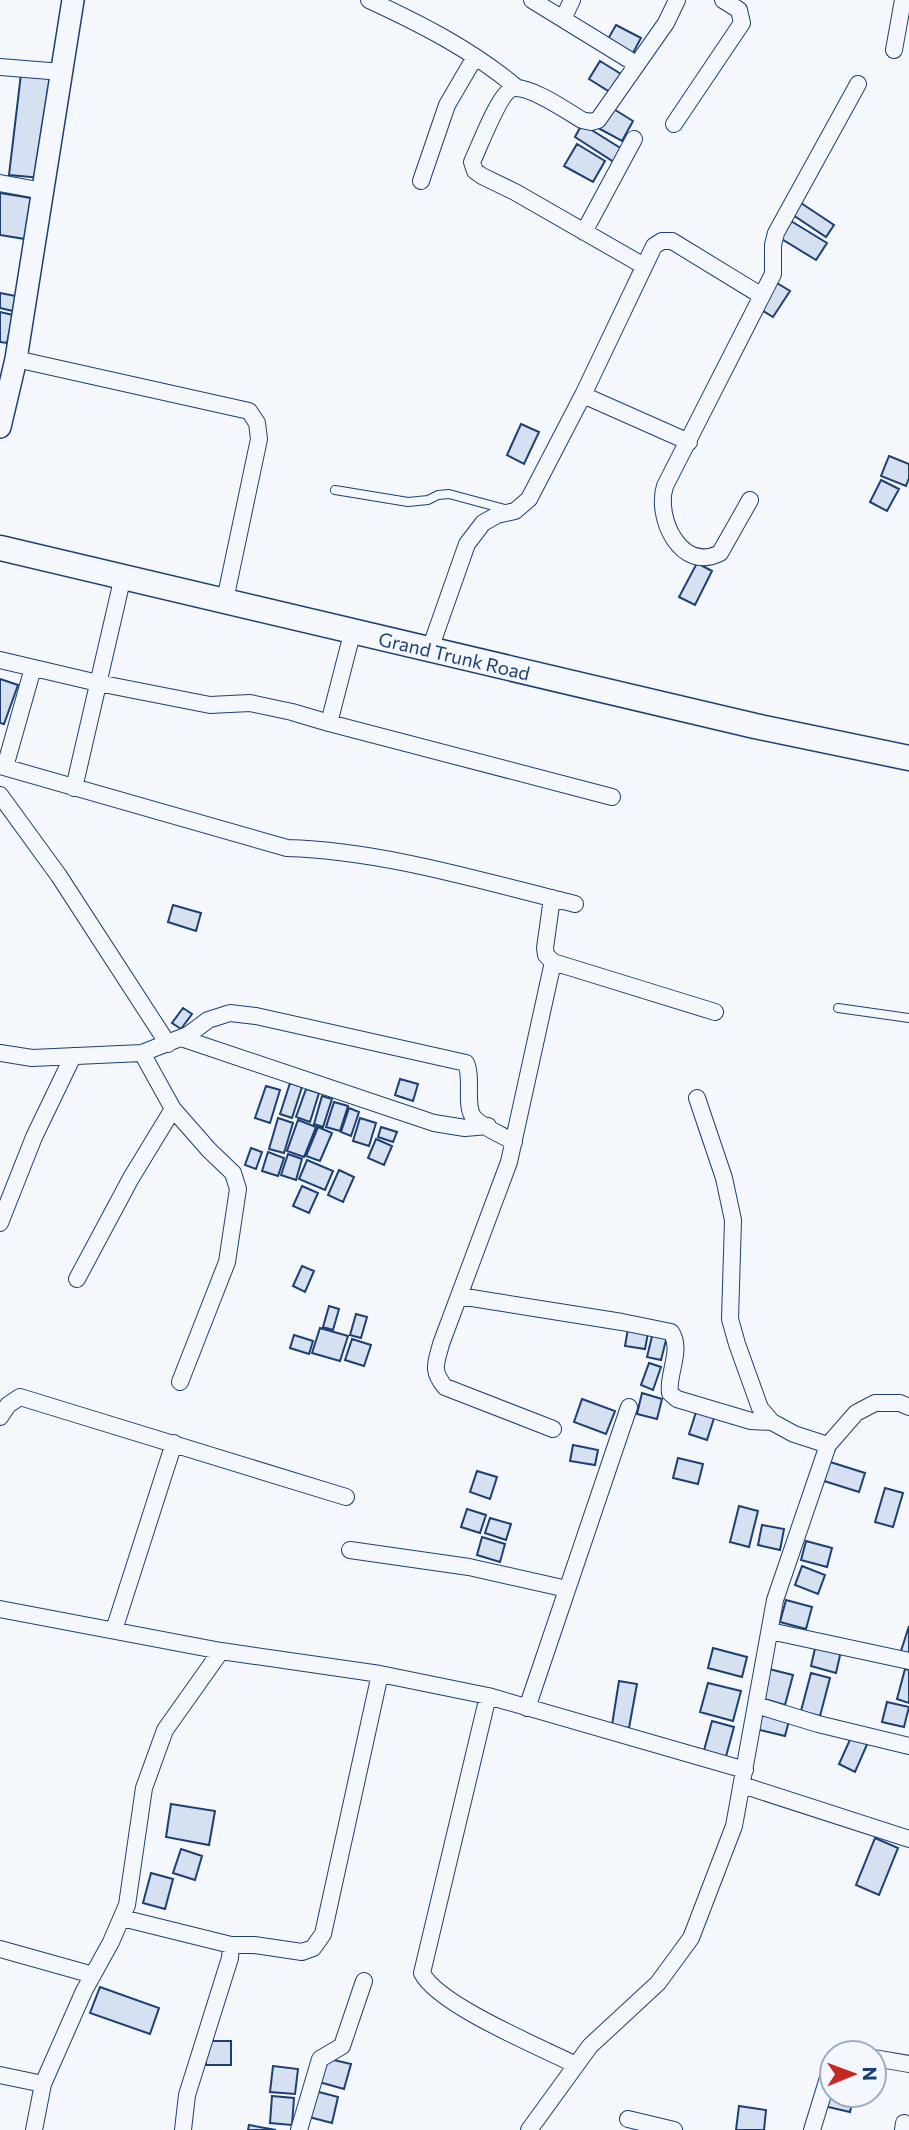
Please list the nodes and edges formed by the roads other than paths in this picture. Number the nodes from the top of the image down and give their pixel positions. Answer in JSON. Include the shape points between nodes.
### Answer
{"nodes":[{"id":1,"x":369,"y":0,"type":"edge"},
{"id":2,"x":532,"y":0,"type":"edge"},
{"id":3,"x":572,"y":0,"type":"edge"},
{"id":4,"x":677,"y":0,"type":"edge"},
{"id":5,"x":723,"y":0,"type":"edge"},
{"id":6,"x":903,"y":0,"type":"edge"},
{"id":7,"x":70,"y":1,"type":"edge"},
{"id":8,"x":563,"y":19,"type":"junction"},
{"id":9,"x":894,"y":50,"type":"dead end"},
{"id":10,"x":475,"y":57,"type":"junction"},
{"id":11,"x":636,"y":64,"type":"junction"},
{"id":12,"x":0,"y":67,"type":"edge"},
{"id":13,"x":62,"y":72,"type":"junction"},
{"id":14,"x":858,"y":84,"type":"dead end"},
{"id":15,"x":516,"y":88,"type":"junction"},
{"id":16,"x":674,"y":124,"type":"dead end"},
{"id":17,"x":634,"y":139,"type":"dead end"},
{"id":18,"x":421,"y":181,"type":"dead end"},
{"id":19,"x":0,"y":183,"type":"edge"},
{"id":20,"x":43,"y":191,"type":"junction"},
{"id":21,"x":584,"y":232,"type":"junction"},
{"id":22,"x":644,"y":267,"type":"junction"},
{"id":23,"x":762,"y":296,"type":"junction"},
{"id":24,"x":16,"y":359,"type":"junction"},
{"id":25,"x":5,"y":379,"type":"edge"},
{"id":26,"x":583,"y":395,"type":"junction"},
{"id":27,"x":0,"y":427,"type":"edge"},
{"id":28,"x":689,"y":442,"type":"junction"},
{"id":29,"x":335,"y":490,"type":"dead end"},
{"id":30,"x":750,"y":500,"type":"dead end"},
{"id":31,"x":515,"y":511,"type":"junction"},
{"id":32,"x":0,"y":548,"type":"edge"},
{"id":33,"x":123,"y":576,"type":"junction"},
{"id":34,"x":225,"y":600,"type":"junction"},
{"id":35,"x":353,"y":630,"type":"junction"},
{"id":36,"x":430,"y":649,"type":"junction"},
{"id":37,"x":0,"y":660,"type":"edge"},
{"id":38,"x":33,"y":668,"type":"junction"},
{"id":39,"x":98,"y":683,"type":"junction"},
{"id":40,"x":329,"y":723,"type":"junction"},
{"id":41,"x":909,"y":758,"type":"edge"},
{"id":42,"x":2,"y":766,"type":"edge"},
{"id":43,"x":74,"y":788,"type":"junction"},
{"id":44,"x":0,"y":795,"type":"edge"},
{"id":45,"x":612,"y":797,"type":"dead end"},
{"id":46,"x":552,"y":898,"type":"junction"},
{"id":47,"x":575,"y":904,"type":"dead end"},
{"id":48,"x":553,"y":962,"type":"junction"},
{"id":49,"x":838,"y":1008,"type":"dead end"},
{"id":50,"x":715,"y":1012,"type":"dead end"},
{"id":51,"x":909,"y":1018,"type":"edge"},
{"id":52,"x":174,"y":1041,"type":"junction"},
{"id":53,"x":0,"y":1053,"type":"edge"},
{"id":54,"x":142,"y":1053,"type":"junction"},
{"id":55,"x":73,"y":1056,"type":"junction"},
{"id":56,"x":697,"y":1098,"type":"dead end"},
{"id":57,"x":173,"y":1109,"type":"junction"},
{"id":58,"x":488,"y":1126,"type":"junction"},
{"id":59,"x":514,"y":1142,"type":"junction"},
{"id":60,"x":0,"y":1223,"type":"edge"},
{"id":61,"x":77,"y":1279,"type":"dead end"},
{"id":62,"x":459,"y":1296,"type":"junction"},
{"id":63,"x":180,"y":1382,"type":"dead end"},
{"id":64,"x":629,"y":1407,"type":"dead end"},
{"id":65,"x":909,"y":1407,"type":"edge"},
{"id":66,"x":0,"y":1417,"type":"edge"},
{"id":67,"x":772,"y":1422,"type":"junction"},
{"id":68,"x":552,"y":1429,"type":"dead end"},
{"id":69,"x":174,"y":1443,"type":"junction"},
{"id":70,"x":828,"y":1444,"type":"junction"},
{"id":71,"x":346,"y":1497,"type":"dead end"},
{"id":72,"x":351,"y":1550,"type":"dead end"},
{"id":73,"x":568,"y":1589,"type":"junction"},
{"id":74,"x":0,"y":1609,"type":"edge"},
{"id":75,"x":114,"y":1630,"type":"junction"},
{"id":76,"x":770,"y":1631,"type":"junction"},
{"id":77,"x":221,"y":1651,"type":"junction"},
{"id":78,"x":909,"y":1661,"type":"edge"},
{"id":79,"x":380,"y":1674,"type":"junction"},
{"id":80,"x":488,"y":1696,"type":"junction"},
{"id":81,"x":756,"y":1705,"type":"junction"},
{"id":82,"x":527,"y":1708,"type":"junction"},
{"id":83,"x":909,"y":1746,"type":"edge"},
{"id":84,"x":743,"y":1778,"type":"junction"},
{"id":85,"x":909,"y":1839,"type":"edge"},
{"id":86,"x":122,"y":1918,"type":"junction"},
{"id":87,"x":231,"y":1945,"type":"junction"},
{"id":88,"x":0,"y":1949,"type":"edge"},
{"id":89,"x":93,"y":1975,"type":"junction"},
{"id":90,"x":365,"y":1981,"type":"dead end"},
{"id":91,"x":888,"y":2060,"type":"edge"},
{"id":92,"x":909,"y":2064,"type":"edge"},
{"id":93,"x":576,"y":2065,"type":"junction"},
{"id":94,"x":0,"y":2075,"type":"edge"},
{"id":95,"x":43,"y":2084,"type":"junction"},
{"id":96,"x":819,"y":2109,"type":"edge"},
{"id":97,"x":628,"y":2119,"type":"dead end"},
{"id":98,"x":34,"y":2130,"type":"edge"},
{"id":99,"x":183,"y":2130,"type":"edge"},
{"id":100,"x":299,"y":2130,"type":"edge"},
{"id":101,"x":529,"y":2130,"type":"edge"},
{"id":102,"x":674,"y":2130,"type":"edge"},
{"id":103,"x":812,"y":2130,"type":"edge"}],
"edges":[{"from":1,"to":10,"type":"street","via":[[414,20]]},
{"from":2,"to":8,"type":"street"},
{"from":3,"to":8,"type":"street"},
{"from":4,"to":11,"type":"street"},
{"from":5,"to":16,"type":"street","via":[[739,10],[742,23]]},
{"from":6,"to":9,"type":"street"},
{"from":7,"to":13,"type":"street"},
{"from":8,"to":11,"type":"street"},
{"from":10,"to":15,"type":"street"},
{"from":10,"to":18,"type":"street","via":[[447,105]]},
{"from":11,"to":15,"type":"street","via":[[598,120],[591,122]]},
{"from":12,"to":13,"type":"street"},
{"from":13,"to":20,"type":"street"},
{"from":14,"to":23,"type":"street","via":[[776,233],[773,274]]},
{"from":15,"to":21,"type":"street","via":[[507,90],[499,103],[472,162],[475,171]]},
{"from":17,"to":21,"type":"street"},
{"from":19,"to":20,"type":"street"},
{"from":20,"to":24,"type":"street"},
{"from":21,"to":22,"type":"street"},
{"from":22,"to":23,"type":"street","via":[[654,246],[672,241]]},
{"from":22,"to":26,"type":"street"},
{"from":23,"to":28,"type":"street"},
{"from":24,"to":25,"type":"street"},
{"from":24,"to":34,"type":"street","via":[[249,411],[259,439]]},
{"from":25,"to":27,"type":"street"},
{"from":26,"to":28,"type":"street"},
{"from":26,"to":31,"type":"street","via":[[529,499]]},
{"from":28,"to":30,"type":"street","via":[[662,498],[676,544],[702,559],[720,553]]},
{"from":29,"to":31,"type":"lane","via":[[408,502],[449,494]]},
{"from":31,"to":36,"type":"street","via":[[483,523],[467,544]]},
{"from":32,"to":33,"type":"main road","name":"Grand Trunk Road"},
{"from":33,"to":34,"type":"main road","name":"Grand Trunk Road"},
{"from":33,"to":39,"type":"street"},
{"from":34,"to":35,"type":"main road","name":"Grand Trunk Road"},
{"from":35,"to":36,"type":"main road","name":"Grand Trunk Road"},
{"from":35,"to":40,"type":"street"},
{"from":36,"to":41,"type":"main road","name":"Grand Trunk Road"},
{"from":37,"to":38,"type":"street"},
{"from":38,"to":39,"type":"street"},
{"from":38,"to":42,"type":"street"},
{"from":39,"to":40,"type":"street","via":[[210,705],[250,703]]},
{"from":39,"to":43,"type":"street"},
{"from":40,"to":45,"type":"street"},
{"from":42,"to":43,"type":"street"},
{"from":43,"to":46,"type":"street","via":[[287,848],[376,858]]},
{"from":44,"to":52,"type":"street"},
{"from":46,"to":47,"type":"street"},
{"from":46,"to":48,"type":"street","via":[[545,948]]},
{"from":48,"to":50,"type":"street"},
{"from":48,"to":59,"type":"street"},
{"from":49,"to":51,"type":"lane"},
{"from":52,"to":54,"type":"street"},
{"from":52,"to":58,"type":"street","via":[[434,1124]]},
{"from":52,"to":58,"type":"street","via":[[208,1020],[230,1013],[449,1057],[466,1063],[469,1107],[474,1118]]},
{"from":53,"to":55,"type":"street","via":[[32,1058]]},
{"from":54,"to":55,"type":"street"},
{"from":54,"to":57,"type":"street"},
{"from":55,"to":60,"type":"street"},
{"from":56,"to":67,"type":"street","via":[[733,1220],[730,1319],[760,1408]]},
{"from":57,"to":61,"type":"street"},
{"from":57,"to":63,"type":"street","via":[[233,1173],[238,1189],[227,1262]]},
{"from":58,"to":59,"type":"street"},
{"from":59,"to":62,"type":"street"},
{"from":62,"to":67,"type":"street","via":[[671,1332],[676,1348],[670,1394],[751,1421]]},
{"from":62,"to":68,"type":"street","via":[[436,1376],[445,1387]]},
{"from":64,"to":73,"type":"street"},
{"from":65,"to":70,"type":"street","via":[[876,1403],[856,1413]]},
{"from":66,"to":69,"type":"street","via":[[20,1398]]},
{"from":67,"to":70,"type":"street"},
{"from":69,"to":71,"type":"street"},
{"from":69,"to":75,"type":"street"},
{"from":70,"to":76,"type":"street","via":[[775,1600]]},
{"from":72,"to":73,"type":"street","via":[[469,1567]]},
{"from":73,"to":82,"type":"street"},
{"from":74,"to":75,"type":"street"},
{"from":75,"to":77,"type":"street"},
{"from":76,"to":78,"type":"street"},
{"from":76,"to":81,"type":"street"},
{"from":77,"to":79,"type":"street"},
{"from":77,"to":86,"type":"street","via":[[165,1730],[144,1788],[132,1880]]},
{"from":79,"to":80,"type":"street"},
{"from":79,"to":87,"type":"street","via":[[323,1934],[313,1948],[302,1952]]},
{"from":80,"to":82,"type":"street"},
{"from":80,"to":93,"type":"street","via":[[422,1973],[427,1983],[452,2003]]},
{"from":81,"to":83,"type":"street"},
{"from":81,"to":84,"type":"street"},
{"from":82,"to":84,"type":"street"},
{"from":84,"to":85,"type":"street"},
{"from":84,"to":93,"type":"street","via":[[734,1826],[691,1938],[658,1983],[590,2046]]},
{"from":86,"to":87,"type":"street"},
{"from":86,"to":89,"type":"street"},
{"from":87,"to":99,"type":"street","via":[[187,2095]]},
{"from":88,"to":89,"type":"street"},
{"from":89,"to":95,"type":"street"},
{"from":90,"to":100,"type":"street","via":[[342,2046],[320,2059]]},
{"from":91,"to":92,"type":"street"},
{"from":93,"to":101,"type":"street"},
{"from":94,"to":95,"type":"street"},
{"from":95,"to":98,"type":"street"},
{"from":96,"to":103,"type":"street"},
{"from":97,"to":102,"type":"street"}]}
